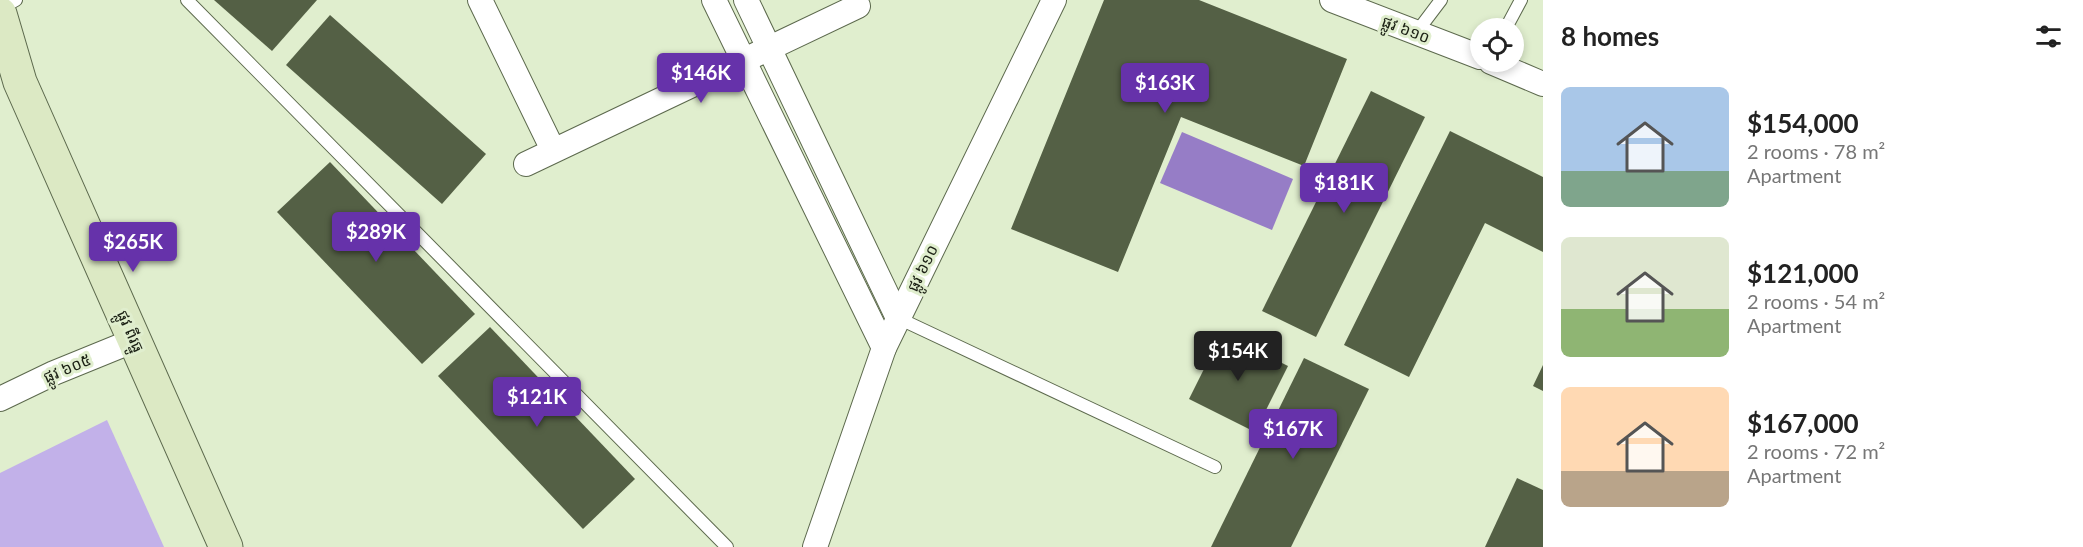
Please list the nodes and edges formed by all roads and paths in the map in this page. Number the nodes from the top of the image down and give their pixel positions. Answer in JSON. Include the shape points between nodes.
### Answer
{"nodes":[{"id":1,"x":16,"y":0,"type":"edge"},
{"id":2,"x":187,"y":0,"type":"edge"},
{"id":3,"x":480,"y":0,"type":"edge"},
{"id":4,"x":714,"y":0,"type":"edge"},
{"id":5,"x":746,"y":0,"type":"edge"},
{"id":6,"x":1054,"y":0,"type":"edge"},
{"id":7,"x":1332,"y":0,"type":"edge"},
{"id":8,"x":1441,"y":0,"type":"edge"},
{"id":9,"x":1521,"y":0,"type":"edge"},
{"id":10,"x":858,"y":6,"type":"dead end"},
{"id":11,"x":0,"y":11,"type":"edge"},
{"id":12,"x":1511,"y":18,"type":"edge"},
{"id":13,"x":1416,"y":33,"type":"junction"},
{"id":14,"x":769,"y":49,"type":"junction"},
{"id":15,"x":1470,"y":53,"type":"edge"},
{"id":16,"x":743,"y":61,"type":"junction"},
{"id":17,"x":1515,"y":72,"type":"edge"},
{"id":18,"x":1543,"y":84,"type":"edge"},
{"id":19,"x":553,"y":150,"type":"junction"},
{"id":20,"x":526,"y":164,"type":"dead end"},
{"id":21,"x":898,"y":318,"type":"junction"},
{"id":22,"x":135,"y":340,"type":"junction"},
{"id":23,"x":884,"y":348,"type":"junction"},
{"id":24,"x":0,"y":399,"type":"edge"},
{"id":25,"x":1215,"y":466,"type":"dead end"},
{"id":26,"x":226,"y":547,"type":"edge"},
{"id":27,"x":727,"y":547,"type":"edge"},
{"id":28,"x":815,"y":547,"type":"edge"}],
"edges":[{"from":1,"to":11,"type":"lane"},
{"from":2,"to":27,"type":"lane"},
{"from":3,"to":19,"type":"street"},
{"from":4,"to":16,"type":"street"},
{"from":5,"to":14,"type":"street"},
{"from":6,"to":21,"type":"street","name":"ផ្លូវ ៦១០"},
{"from":7,"to":13,"type":"street","name":"ផ្លូវ ៦១០"},
{"from":8,"to":13,"type":"lane"},
{"from":9,"to":12,"type":"lane"},
{"from":10,"to":14,"type":"street"},
{"from":11,"to":22,"type":"street","name":"ផ្លូវ ពីរធ្នូ","via":[[12,72],[20,82]]},
{"from":13,"to":15,"type":"street","name":"ផ្លូវ ៦១០"},
{"from":14,"to":16,"type":"street"},
{"from":14,"to":21,"type":"street"},
{"from":16,"to":19,"type":"street"},
{"from":16,"to":23,"type":"street"},
{"from":17,"to":18,"type":"street"},
{"from":19,"to":20,"type":"street"},
{"from":21,"to":23,"type":"street","name":"ផ្លូវ ៦១០"},
{"from":21,"to":25,"type":"lane"},
{"from":22,"to":24,"type":"street","name":"ផ្លូវ ៦០៥"},
{"from":22,"to":26,"type":"street","name":"ផ្លូវ ពីរធ្នូ"},
{"from":23,"to":28,"type":"street","name":"ផ្លូវ ៦១០"}]}
